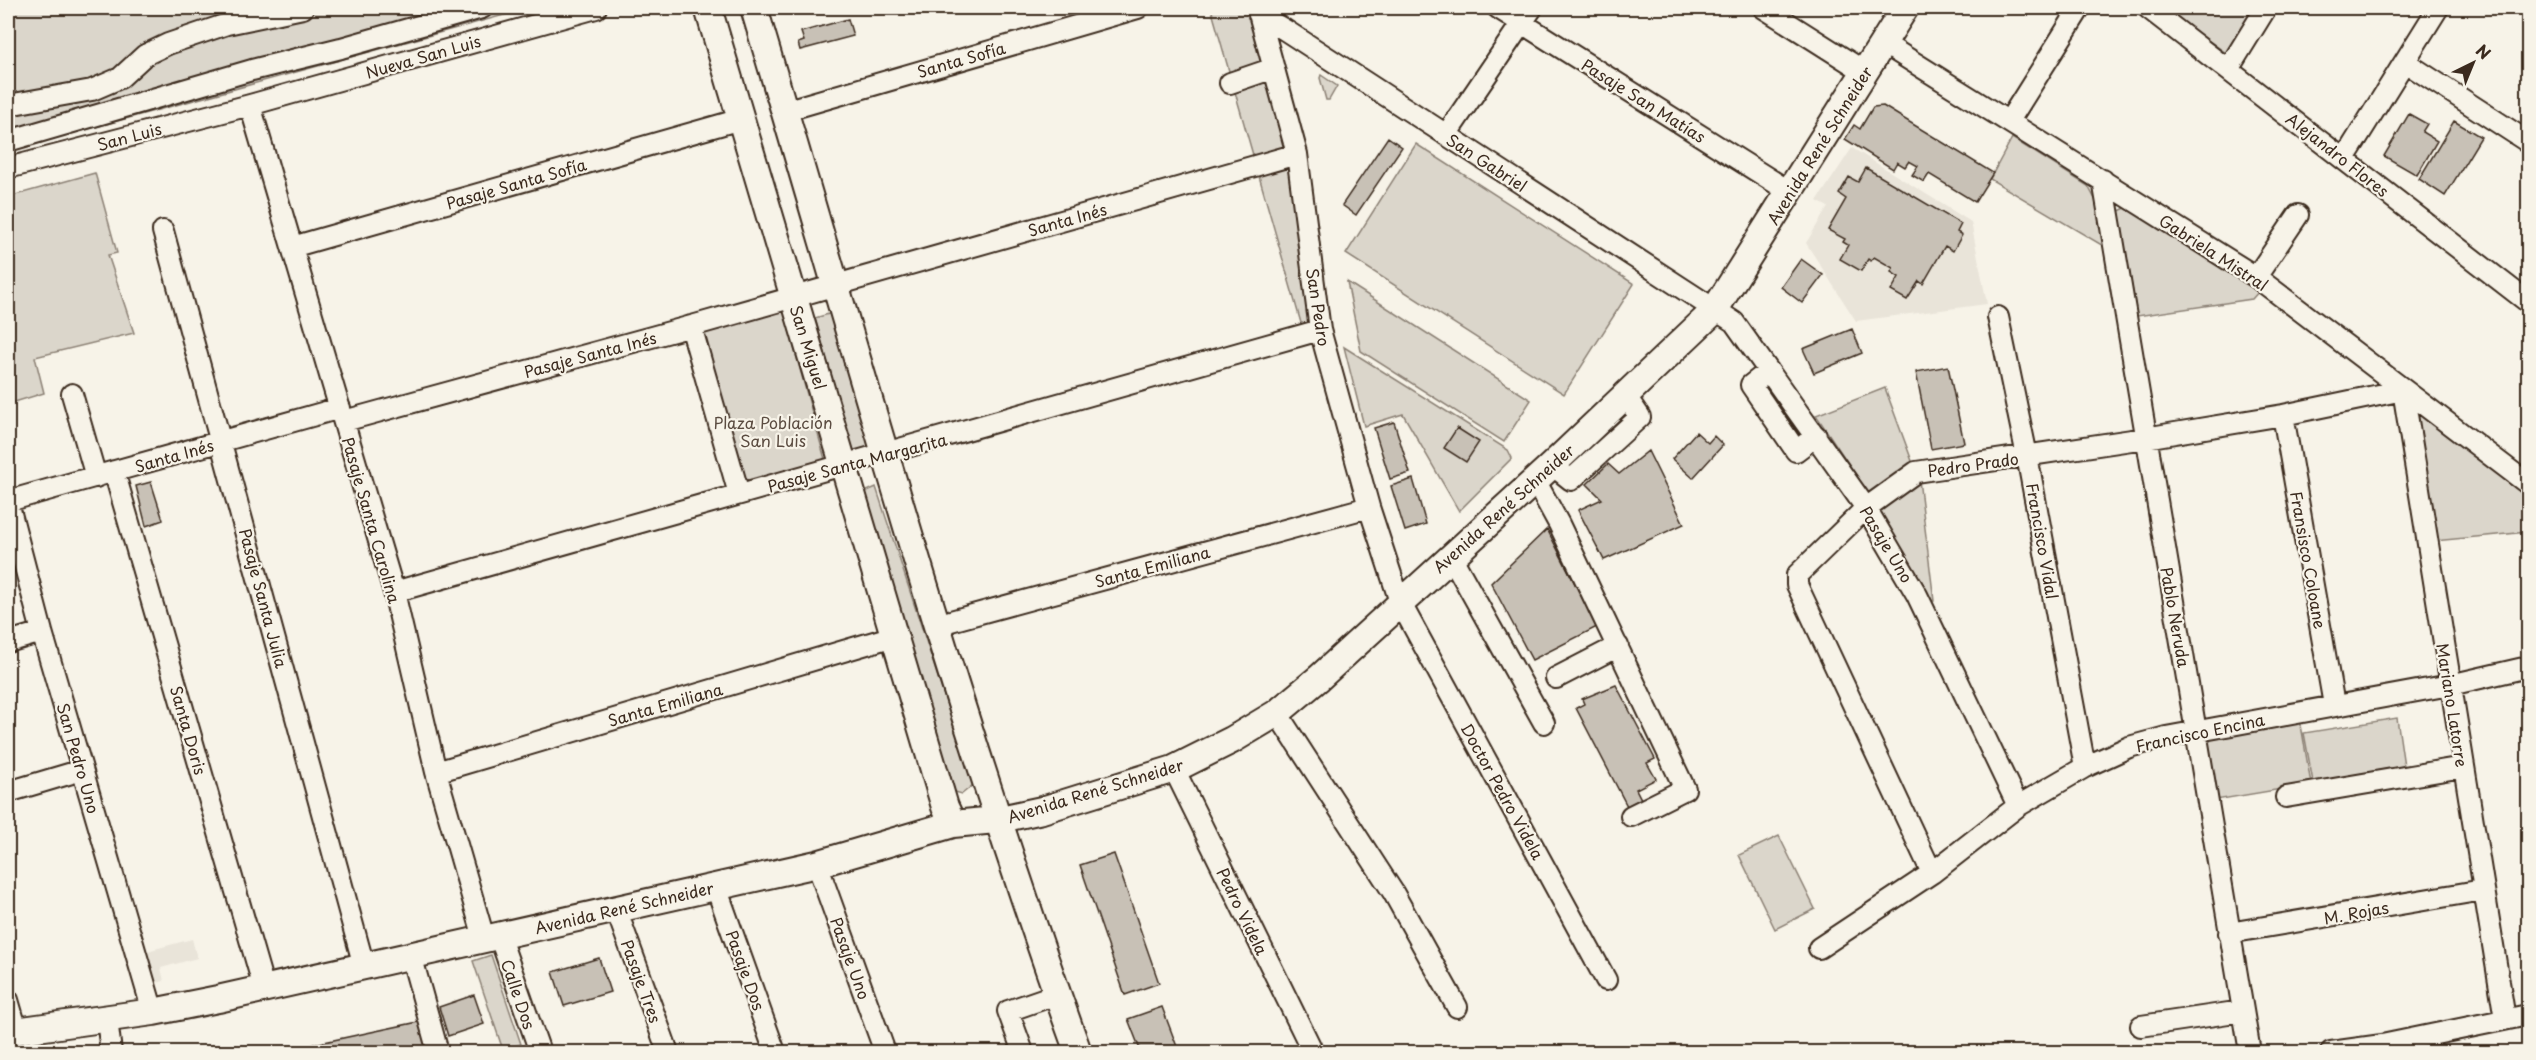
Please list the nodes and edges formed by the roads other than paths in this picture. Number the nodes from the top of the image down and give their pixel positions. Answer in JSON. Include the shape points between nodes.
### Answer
{"nodes":[{"id":1,"x":303,"y":8,"type":"edge"},
{"id":2,"x":482,"y":8,"type":"edge"},
{"id":3,"x":596,"y":8,"type":"edge"},
{"id":4,"x":708,"y":8,"type":"edge"},
{"id":5,"x":754,"y":8,"type":"edge"},
{"id":6,"x":1138,"y":8,"type":"edge"},
{"id":7,"x":1498,"y":8,"type":"edge"},
{"id":8,"x":1764,"y":8,"type":"edge"},
{"id":9,"x":1905,"y":8,"type":"edge"},
{"id":10,"x":2080,"y":8,"type":"edge"},
{"id":11,"x":2148,"y":8,"type":"edge"},
{"id":12,"x":2266,"y":8,"type":"edge"},
{"id":13,"x":2438,"y":8,"type":"edge"},
{"id":14,"x":1258,"y":11,"type":"edge"},
{"id":15,"x":1526,"y":16,"type":"edge"},
{"id":16,"x":1883,"y":43,"type":"junction"},
{"id":17,"x":2405,"y":62,"type":"junction"},
{"id":18,"x":1274,"y":68,"type":"junction"},
{"id":19,"x":2229,"y":68,"type":"junction"},
{"id":20,"x":1865,"y":72,"type":"junction"},
{"id":21,"x":1230,"y":83,"type":"dead end"},
{"id":22,"x":8,"y":105,"type":"edge"},
{"id":23,"x":250,"y":105,"type":"junction"},
{"id":24,"x":784,"y":111,"type":"junction"},
{"id":25,"x":741,"y":119,"type":"junction"},
{"id":26,"x":2009,"y":121,"type":"junction"},
{"id":27,"x":1446,"y":135,"type":"junction"},
{"id":28,"x":8,"y":141,"type":"edge"},
{"id":29,"x":2529,"y":142,"type":"edge"},
{"id":30,"x":1297,"y":154,"type":"junction"},
{"id":31,"x":2344,"y":159,"type":"junction"},
{"id":32,"x":8,"y":168,"type":"edge"},
{"id":33,"x":2103,"y":180,"type":"junction"},
{"id":34,"x":1790,"y":192,"type":"junction"},
{"id":35,"x":2298,"y":215,"type":"dead end"},
{"id":36,"x":163,"y":231,"type":"dead end"},
{"id":37,"x":292,"y":247,"type":"junction"},
{"id":38,"x":2256,"y":277,"type":"junction"},
{"id":39,"x":836,"y":284,"type":"junction"},
{"id":40,"x":794,"y":297,"type":"junction"},
{"id":41,"x":2529,"y":302,"type":"edge"},
{"id":42,"x":1714,"y":311,"type":"junction"},
{"id":43,"x":1998,"y":317,"type":"dead end"},
{"id":44,"x":690,"y":326,"type":"junction"},
{"id":45,"x":1320,"y":330,"type":"junction"},
{"id":46,"x":2403,"y":390,"type":"junction"},
{"id":47,"x":72,"y":394,"type":"dead end"},
{"id":48,"x":342,"y":414,"type":"junction"},
{"id":49,"x":2283,"y":415,"type":"junction"},
{"id":50,"x":2145,"y":438,"type":"junction"},
{"id":51,"x":222,"y":441,"type":"junction"},
{"id":52,"x":887,"y":454,"type":"junction"},
{"id":53,"x":2028,"y":456,"type":"junction"},
{"id":54,"x":844,"y":465,"type":"junction"},
{"id":55,"x":1544,"y":472,"type":"junction"},
{"id":56,"x":105,"y":474,"type":"junction"},
{"id":57,"x":2529,"y":484,"type":"edge"},
{"id":58,"x":739,"y":494,"type":"junction"},
{"id":59,"x":8,"y":502,"type":"edge"},
{"id":60,"x":1369,"y":507,"type":"junction"},
{"id":61,"x":1866,"y":508,"type":"junction"},
{"id":62,"x":1450,"y":556,"type":"junction"},
{"id":63,"x":394,"y":592,"type":"junction"},
{"id":64,"x":1400,"y":602,"type":"junction"},
{"id":65,"x":936,"y":625,"type":"junction"},
{"id":66,"x":42,"y":632,"type":"junction"},
{"id":67,"x":894,"y":636,"type":"junction"},
{"id":68,"x":8,"y":642,"type":"edge"},
{"id":69,"x":1618,"y":646,"type":"junction"},
{"id":70,"x":2529,"y":667,"type":"edge"},
{"id":71,"x":1556,"y":678,"type":"dead end"},
{"id":72,"x":2450,"y":685,"type":"junction"},
{"id":73,"x":2334,"y":705,"type":"junction"},
{"id":74,"x":1277,"y":712,"type":"junction"},
{"id":75,"x":1544,"y":723,"type":"dead end"},
{"id":76,"x":2196,"y":732,"type":"junction"},
{"id":77,"x":2085,"y":767,"type":"junction"},
{"id":78,"x":2463,"y":767,"type":"junction"},
{"id":79,"x":1174,"y":769,"type":"junction"},
{"id":80,"x":82,"y":770,"type":"junction"},
{"id":81,"x":436,"y":772,"type":"junction"},
{"id":82,"x":8,"y":792,"type":"edge"},
{"id":83,"x":2286,"y":797,"type":"dead end"},
{"id":84,"x":2018,"y":806,"type":"junction"},
{"id":85,"x":1631,"y":816,"type":"dead end"},
{"id":86,"x":996,"y":820,"type":"junction"},
{"id":87,"x":953,"y":824,"type":"junction"},
{"id":88,"x":817,"y":864,"type":"junction"},
{"id":89,"x":1932,"y":873,"type":"junction"},
{"id":90,"x":716,"y":887,"type":"junction"},
{"id":91,"x":2483,"y":890,"type":"junction"},
{"id":92,"x":616,"y":909,"type":"junction"},
{"id":93,"x":2229,"y":933,"type":"junction"},
{"id":94,"x":491,"y":937,"type":"junction"},
{"id":95,"x":1819,"y":948,"type":"dead end"},
{"id":96,"x":411,"y":955,"type":"junction"},
{"id":97,"x":364,"y":966,"type":"junction"},
{"id":98,"x":1606,"y":980,"type":"dead end"},
{"id":99,"x":264,"y":988,"type":"junction"},
{"id":100,"x":1057,"y":994,"type":"junction"},
{"id":101,"x":8,"y":1000,"type":"edge"},
{"id":102,"x":1457,"y":1007,"type":"dead end"},
{"id":103,"x":2242,"y":1011,"type":"junction"},
{"id":104,"x":153,"y":1012,"type":"junction"},
{"id":105,"x":2529,"y":1015,"type":"edge"},
{"id":106,"x":107,"y":1019,"type":"junction"},
{"id":107,"x":2505,"y":1019,"type":"junction"},
{"id":108,"x":2141,"y":1026,"type":"dead end"},
{"id":109,"x":12,"y":1032,"type":"edge"},
{"id":110,"x":2382,"y":1049,"type":"edge"},
{"id":111,"x":111,"y":1053,"type":"edge"},
{"id":112,"x":438,"y":1053,"type":"edge"},
{"id":113,"x":540,"y":1053,"type":"edge"},
{"id":114,"x":668,"y":1053,"type":"edge"},
{"id":115,"x":775,"y":1053,"type":"edge"},
{"id":116,"x":885,"y":1053,"type":"edge"},
{"id":117,"x":1023,"y":1053,"type":"edge"},
{"id":118,"x":1078,"y":1053,"type":"edge"},
{"id":119,"x":1313,"y":1053,"type":"edge"},
{"id":120,"x":2250,"y":1053,"type":"edge"},
{"id":121,"x":2331,"y":1053,"type":"edge"}],
"edges":[{"from":1,"to":22,"type":"street","via":[[227,24],[168,44],[145,55],[120,78],[92,90]]},
{"from":2,"to":28,"type":"street"},
{"from":3,"to":23,"type":"street","name":"Nueva San Luis"},
{"from":4,"to":25,"type":"main road","name":"San Miguel"},
{"from":5,"to":24,"type":"main road"},
{"from":6,"to":24,"type":"street","name":"Santa Sofía"},
{"from":7,"to":15,"type":"street","name":"Pasaje San Matías"},
{"from":8,"to":20,"type":"street"},
{"from":9,"to":16,"type":"main road","name":"Avenida René Schneider"},
{"from":10,"to":26,"type":"street"},
{"from":11,"to":19,"type":"street","name":"Alejandro Flores"},
{"from":12,"to":19,"type":"street"},
{"from":13,"to":17,"type":"street"},
{"from":14,"to":18,"type":"street","name":"San Pedro"},
{"from":14,"to":27,"type":"street","name":"San Gabriel"},
{"from":15,"to":27,"type":"street"},
{"from":15,"to":34,"type":"street","name":"Pasaje San Matías"},
{"from":16,"to":20,"type":"main road","name":"Avenida René Schneider"},
{"from":16,"to":26,"type":"street","name":"Gabriela Mistral"},
{"from":17,"to":29,"type":"street"},
{"from":17,"to":31,"type":"street"},
{"from":18,"to":21,"type":"street"},
{"from":18,"to":30,"type":"street","name":"San Pedro"},
{"from":19,"to":31,"type":"street","name":"Alejandro Flores"},
{"from":20,"to":34,"type":"main road","name":"Avenida René Schneider"},
{"from":23,"to":32,"type":"street","name":"San Luis"},
{"from":23,"to":37,"type":"street","name":"Pasaje Santa Carolina"},
{"from":24,"to":39,"type":"main road"},
{"from":25,"to":37,"type":"street","name":"Pasaje Santa Sofía"},
{"from":25,"to":40,"type":"main road","name":"San Miguel"},
{"from":26,"to":33,"type":"street","name":"Gabriela Mistral"},
{"from":27,"to":42,"type":"street","name":"San Gabriel"},
{"from":30,"to":39,"type":"street","name":"Santa Inés"},
{"from":30,"to":45,"type":"street","name":"San Pedro"},
{"from":31,"to":41,"type":"street","name":"Alejandro Flores"},
{"from":33,"to":38,"type":"street","name":"Gabriela Mistral"},
{"from":33,"to":50,"type":"street","name":"Pablo Neruda"},
{"from":34,"to":42,"type":"main road","name":"Avenida René Schneider"},
{"from":35,"to":38,"type":"street"},
{"from":36,"to":51,"type":"street","name":"Pasaje Santa Julia"},
{"from":37,"to":48,"type":"street","name":"Pasaje Santa Carolina"},
{"from":38,"to":46,"type":"street","name":"Gabriela Mistral"},
{"from":39,"to":40,"type":"street","name":"Pasaje Santa Inés"},
{"from":39,"to":52,"type":"main road"},
{"from":40,"to":44,"type":"street","name":"Pasaje Santa Inés"},
{"from":40,"to":54,"type":"main road","name":"San Miguel"},
{"from":42,"to":55,"type":"main road","name":"Avenida René Schneider"},
{"from":42,"to":61,"type":"street","name":"Pasaje Uno","via":[[1734,322]]},
{"from":43,"to":53,"type":"street","name":"Francisco Vidal"},
{"from":44,"to":48,"type":"street","name":"Pasaje Santa Inés"},
{"from":44,"to":58,"type":"street"},
{"from":45,"to":52,"type":"street","name":"Pasaje Santa Margarita"},
{"from":45,"to":60,"type":"street","name":"San Pedro"},
{"from":46,"to":49,"type":"street","name":"Pedro Prado"},
{"from":46,"to":57,"type":"street","name":"Gabriela Mistral"},
{"from":46,"to":72,"type":"street","name":"Mariano Latorre"},
{"from":47,"to":56,"type":"street","name":"Santa Doris"},
{"from":48,"to":51,"type":"street","name":"Santa Inés"},
{"from":48,"to":63,"type":"street","name":"Pasaje Santa Carolina"},
{"from":49,"to":50,"type":"street","name":"Pedro Prado"},
{"from":49,"to":73,"type":"street","name":"Fransisco Coloane"},
{"from":50,"to":53,"type":"street","name":"Pedro Prado"},
{"from":50,"to":76,"type":"street","name":"Pablo Neruda"},
{"from":51,"to":56,"type":"street","name":"Santa Inés"},
{"from":51,"to":97,"type":"street","name":"Pasaje Santa Julia"},
{"from":52,"to":54,"type":"street","name":"Pasaje Santa Margarita"},
{"from":52,"to":65,"type":"main road"},
{"from":53,"to":61,"type":"street","name":"Pedro Prado","via":[[1916,472]]},
{"from":53,"to":77,"type":"street","name":"Francisco Vidal"},
{"from":54,"to":58,"type":"street","name":"Pasaje Santa Margarita"},
{"from":54,"to":67,"type":"main road","name":"San Miguel"},
{"from":55,"to":62,"type":"main road","name":"Avenida René Schneider"},
{"from":55,"to":69,"type":"street"},
{"from":56,"to":59,"type":"street","name":"Santa Inés"},
{"from":56,"to":99,"type":"street","name":"Santa Doris"},
{"from":58,"to":63,"type":"street","name":"Pasaje Santa Margarita"},
{"from":59,"to":66,"type":"street","name":"San Pedro Uno"},
{"from":60,"to":64,"type":"street","name":"San Pedro"},
{"from":60,"to":65,"type":"street","name":"Santa Emiliana"},
{"from":61,"to":84,"type":"street","name":"Pasaje Uno","via":[[1917,595]]},
{"from":61,"to":89,"type":"street","name":"Pedro Prado","via":[[1797,575],[1797,585]]},
{"from":62,"to":64,"type":"main road","name":"Avenida René Schneider"},
{"from":62,"to":75,"type":"street"},
{"from":63,"to":81,"type":"street","name":"Pasaje Santa Carolina"},
{"from":64,"to":74,"type":"main road","name":"Avenida René Schneider"},
{"from":64,"to":98,"type":"street","name":"Doctor Pedro Videla"},
{"from":65,"to":86,"type":"main road"},
{"from":66,"to":68,"type":"street"},
{"from":66,"to":80,"type":"street","name":"San Pedro Uno"},
{"from":67,"to":81,"type":"street","name":"Santa Emiliana"},
{"from":67,"to":87,"type":"main road","name":"San Miguel"},
{"from":69,"to":71,"type":"street"},
{"from":69,"to":85,"type":"street","via":[[1686,789]]},
{"from":70,"to":72,"type":"street","name":"Francisco Encina"},
{"from":72,"to":73,"type":"street","name":"Francisco Encina"},
{"from":72,"to":78,"type":"street","name":"Mariano Latorre"},
{"from":73,"to":76,"type":"street","name":"Francisco Encina"},
{"from":74,"to":79,"type":"main road","name":"Avenida René Schneider"},
{"from":74,"to":102,"type":"street","via":[[1393,892]]},
{"from":76,"to":77,"type":"street","name":"Francisco Encina","via":[[2129,747]]},
{"from":76,"to":93,"type":"street","name":"Pablo Neruda"},
{"from":77,"to":84,"type":"street","name":"Francisco Encina"},
{"from":78,"to":83,"type":"street"},
{"from":78,"to":91,"type":"street","name":"Mariano Latorre"},
{"from":79,"to":86,"type":"main road","name":"Avenida René Schneider","via":[[1042,810]]},
{"from":79,"to":119,"type":"street","name":"Pedro Videla"},
{"from":80,"to":82,"type":"street"},
{"from":80,"to":104,"type":"street","name":"San Pedro Uno"},
{"from":81,"to":94,"type":"street","name":"Pasaje Santa Carolina","via":[[476,903]]},
{"from":84,"to":89,"type":"street","name":"Francisco Encina"},
{"from":86,"to":87,"type":"main road","name":"Avenida René Schneider"},
{"from":86,"to":100,"type":"main road"},
{"from":87,"to":88,"type":"main road","name":"Avenida René Schneider"},
{"from":88,"to":90,"type":"main road","name":"Avenida René Schneider"},
{"from":88,"to":116,"type":"street","name":"Pasaje Uno"},
{"from":89,"to":95,"type":"street","name":"Francisco Encina"},
{"from":90,"to":92,"type":"main road","name":"Avenida René Schneider"},
{"from":90,"to":115,"type":"street","name":"Pasaje Dos"},
{"from":91,"to":93,"type":"street","name":"M. Rojas"},
{"from":91,"to":107,"type":"street","name":"Mariano Latorre"},
{"from":92,"to":94,"type":"main road","name":"Avenida René Schneider"},
{"from":92,"to":114,"type":"street","name":"Pasaje Tres"},
{"from":93,"to":103,"type":"street","name":"Pablo Neruda"},
{"from":94,"to":96,"type":"main road","name":"Avenida René Schneider"},
{"from":94,"to":113,"type":"street","name":"Calle Dos"},
{"from":96,"to":97,"type":"main road","name":"Avenida René Schneider"},
{"from":96,"to":112,"type":"street"},
{"from":97,"to":99,"type":"main road","name":"Avenida René Schneider"},
{"from":99,"to":104,"type":"main road","name":"Avenida René Schneider"},
{"from":100,"to":117,"type":"street","via":[[1008,1011]]},
{"from":100,"to":118,"type":"main road"},
{"from":101,"to":109,"type":"street"},
{"from":103,"to":108,"type":"street"},
{"from":103,"to":120,"type":"street","name":"Pablo Neruda"},
{"from":104,"to":106,"type":"main road","name":"Avenida René Schneider"},
{"from":105,"to":107,"type":"street"},
{"from":106,"to":109,"type":"main road","name":"Avenida René Schneider"},
{"from":106,"to":111,"type":"street"},
{"from":107,"to":110,"type":"street"},
{"from":110,"to":121,"type":"street"}]}
